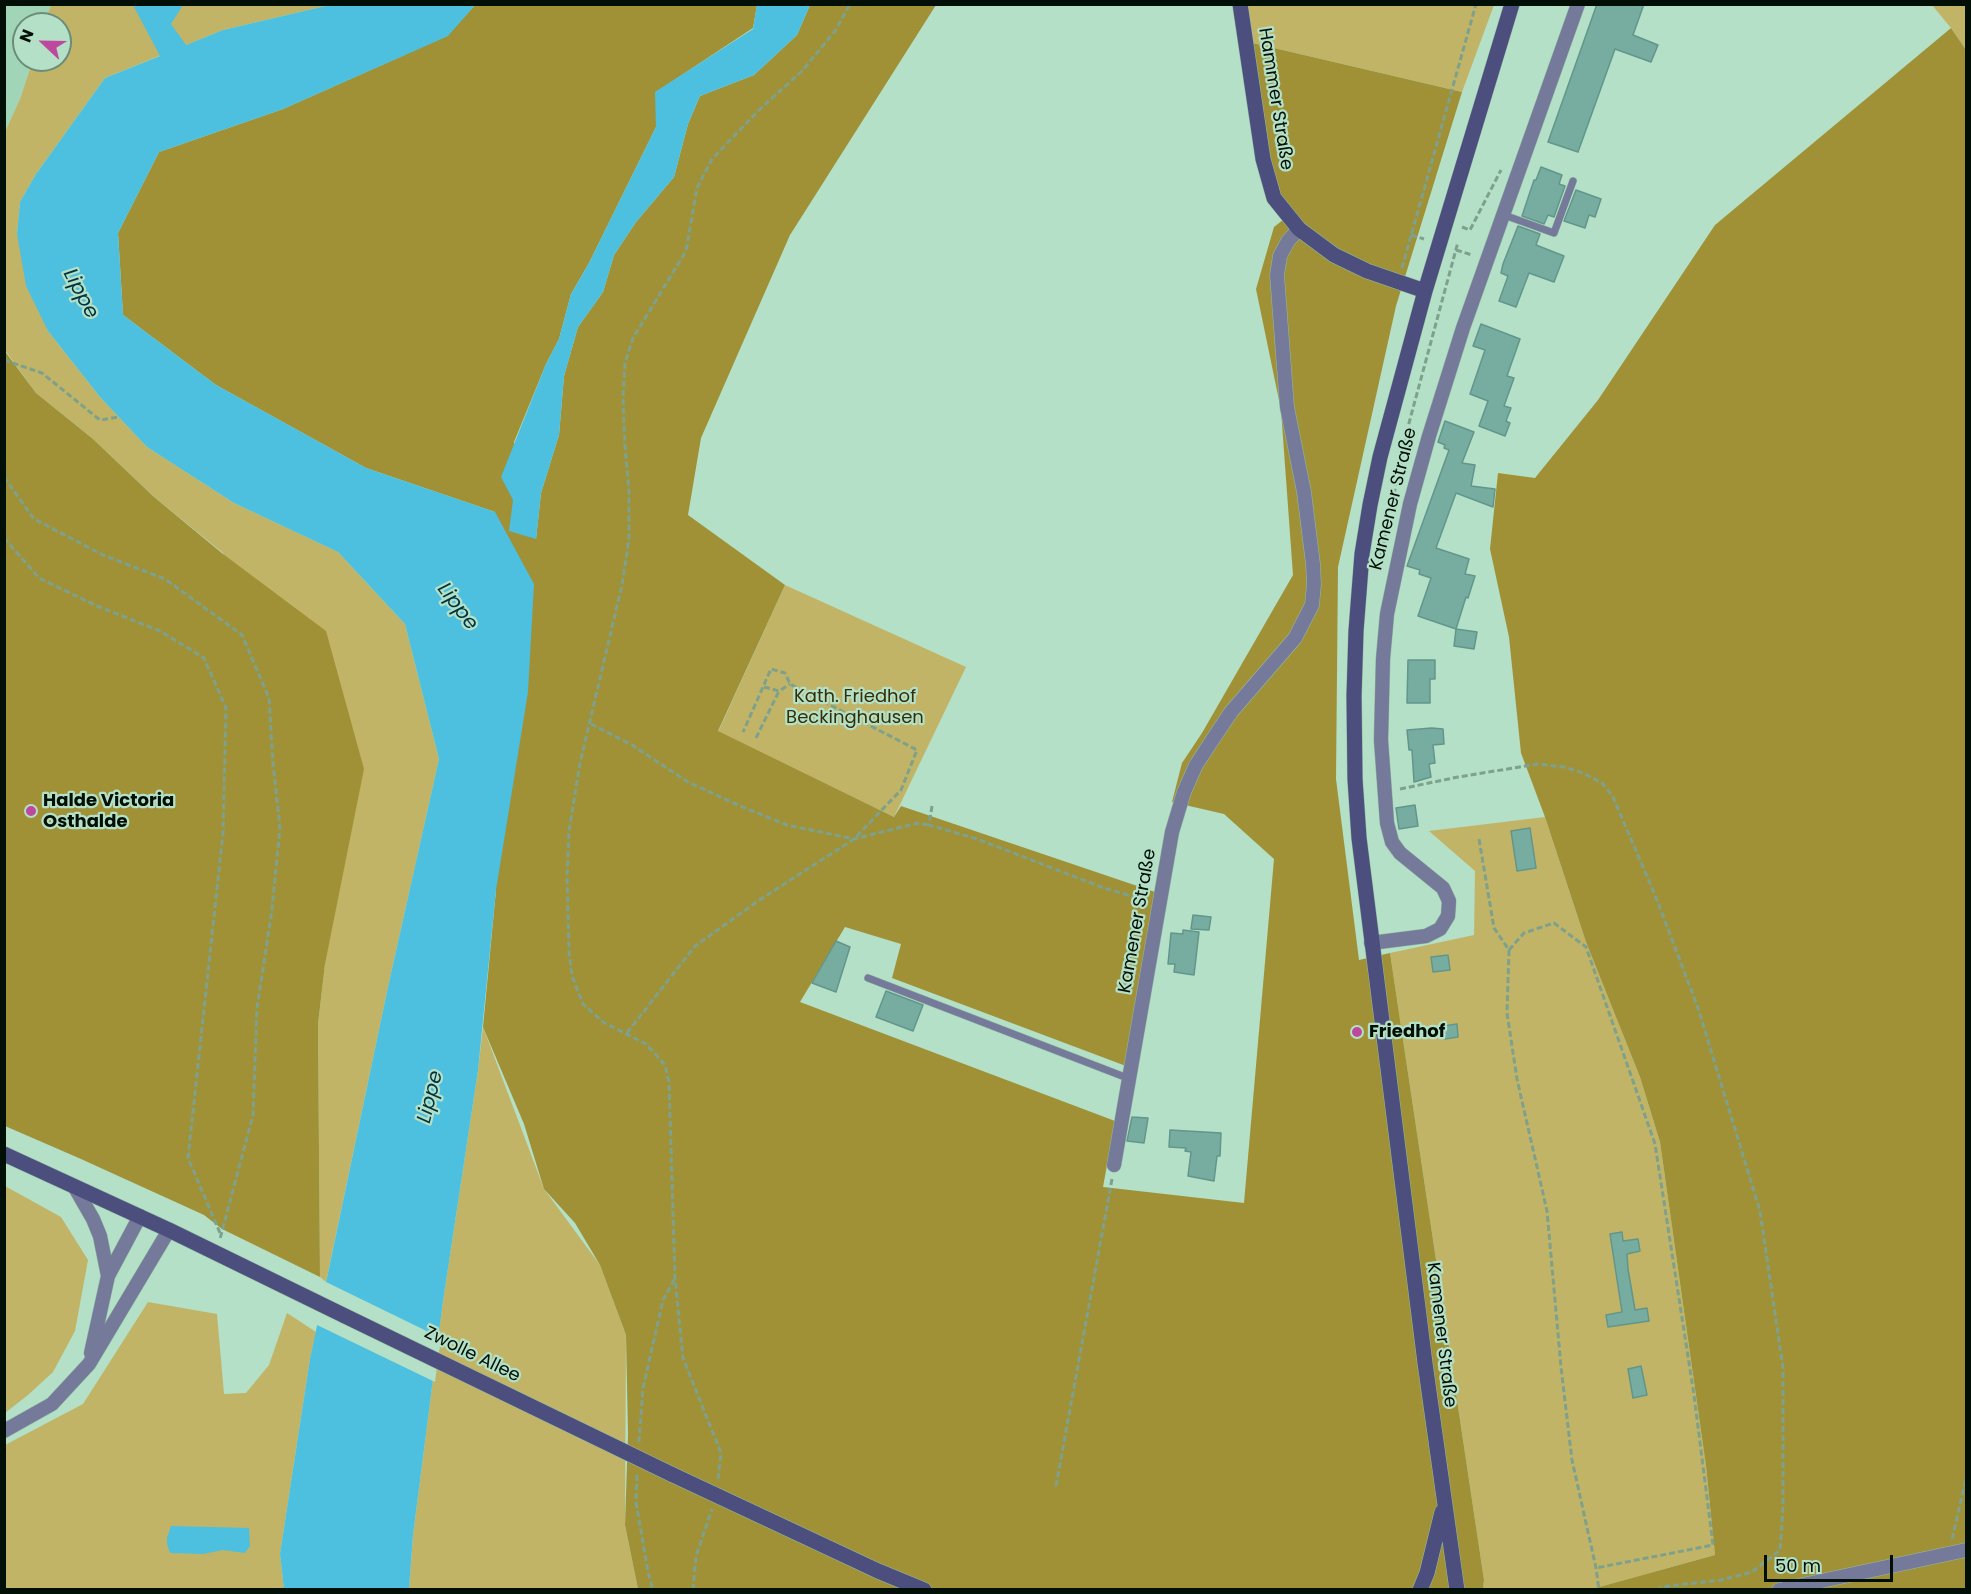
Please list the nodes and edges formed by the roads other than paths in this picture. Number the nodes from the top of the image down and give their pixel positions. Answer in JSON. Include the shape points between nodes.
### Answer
{"nodes":[{"id":1,"x":1240,"y":4,"type":"edge"},
{"id":2,"x":1512,"y":4,"type":"edge"},
{"id":3,"x":1578,"y":4,"type":"edge"},
{"id":4,"x":1573,"y":181,"type":"dead end"},
{"id":5,"x":1504,"y":215,"type":"junction"},
{"id":6,"x":1299,"y":229,"type":"junction"},
{"id":7,"x":1425,"y":291,"type":"junction"},
{"id":8,"x":1371,"y":943,"type":"junction"},
{"id":9,"x":868,"y":978,"type":"dead end"},
{"id":10,"x":1130,"y":1079,"type":"junction"},
{"id":11,"x":4,"y":1154,"type":"edge"},
{"id":12,"x":1114,"y":1166,"type":"road end"},
{"id":13,"x":74,"y":1186,"type":"junction"},
{"id":14,"x":140,"y":1216,"type":"junction"},
{"id":15,"x":169,"y":1230,"type":"junction"},
{"id":16,"x":108,"y":1276,"type":"junction"},
{"id":17,"x":88,"y":1364,"type":"junction"},
{"id":18,"x":4,"y":1431,"type":"edge"},
{"id":19,"x":1444,"y":1503,"type":"junction"},
{"id":20,"x":1966,"y":1550,"type":"edge"},
{"id":21,"x":924,"y":1590,"type":"edge"},
{"id":22,"x":1420,"y":1590,"type":"edge"},
{"id":23,"x":1457,"y":1590,"type":"edge"},
{"id":24,"x":1779,"y":1590,"type":"edge"}],
"edges":[{"from":1,"to":6,"type":"main road","name":"Hammer Straße","via":[[1268,179],[1274,198]]},
{"from":2,"to":7,"type":"main road","name":"Kamener Straße"},
{"from":3,"to":5,"type":"street","name":"Kamener Straße"},
{"from":4,"to":5,"type":"lane","via":[[1554,233]]},
{"from":5,"to":8,"type":"street","name":"Kamener Straße","via":[[1463,328],[1410,504],[1387,614],[1383,659],[1381,741],[1392,842],[1443,888],[1449,901],[1448,916],[1440,929],[1426,936]]},
{"from":6,"to":7,"type":"main road","name":"Hammer Straße","via":[[1334,255]]},
{"from":6,"to":10,"type":"street","name":"Kamener Straße","via":[[1280,256],[1277,275],[1287,407],[1313,564],[1311,605],[1295,638],[1232,712],[1196,765],[1184,792],[1173,832]]},
{"from":7,"to":8,"type":"main road","name":"Kamener Straße","via":[[1380,457],[1362,554],[1356,631],[1355,779]]},
{"from":8,"to":19,"type":"main road","name":"Kamener Straße"},
{"from":9,"to":10,"type":"lane"},
{"from":10,"to":12,"type":"street","name":"Kamener Straße"},
{"from":11,"to":13,"type":"main road","name":"Zwolle Allee"},
{"from":13,"to":14,"type":"main road","name":"Zwolle Allee"},
{"from":13,"to":16,"type":"street","via":[[93,1218]]},
{"from":14,"to":15,"type":"main road","name":"Zwolle Allee"},
{"from":14,"to":16,"type":"street"},
{"from":15,"to":17,"type":"street"},
{"from":15,"to":21,"type":"main road","name":"Zwolle Allee","bridge":true,"via":[[671,1474]]},
{"from":16,"to":17,"type":"street"},
{"from":17,"to":18,"type":"street","via":[[52,1404]]},
{"from":19,"to":22,"type":"main road","via":[[1428,1573]]},
{"from":19,"to":23,"type":"main road","name":"Kamener Straße"},
{"from":20,"to":24,"type":"street"}]}
